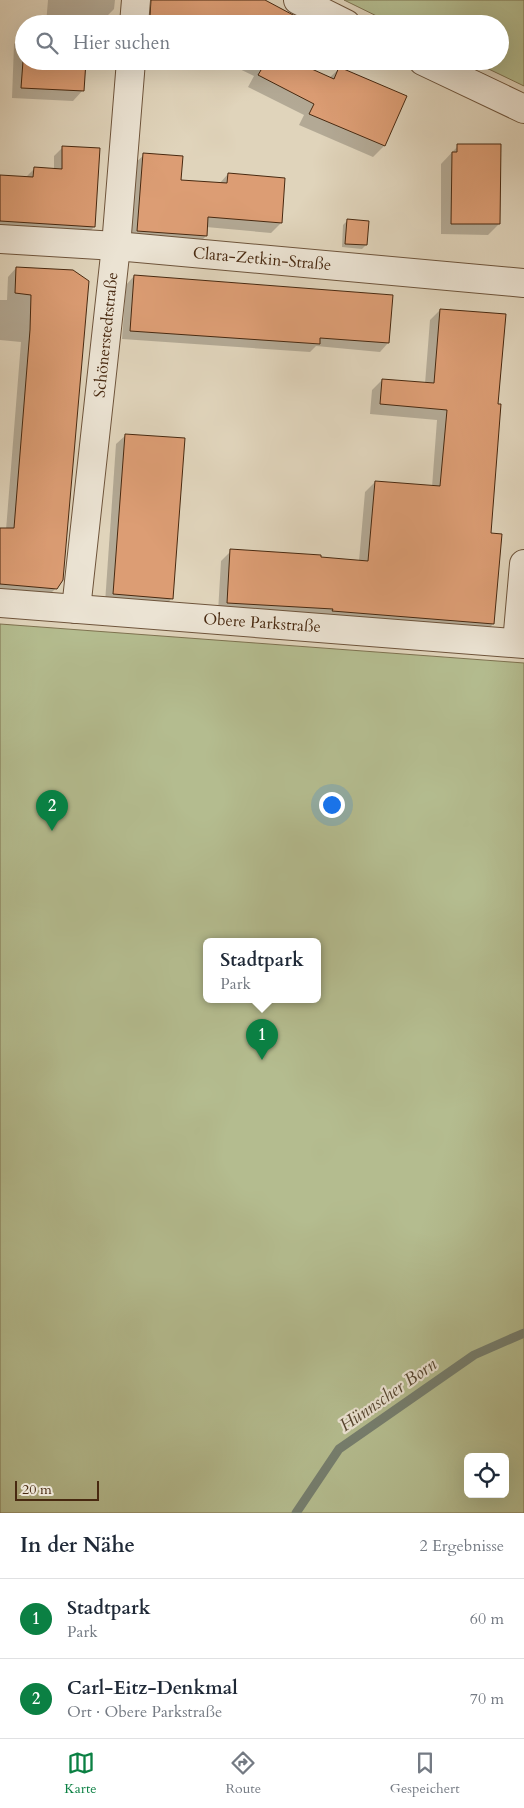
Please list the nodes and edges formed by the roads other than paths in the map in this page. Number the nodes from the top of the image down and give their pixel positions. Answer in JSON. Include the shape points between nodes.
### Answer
{"nodes":[{"id":1,"x":136,"y":0,"type":"edge"},
{"id":2,"x":298,"y":0,"type":"edge"},
{"id":3,"x":135,"y":15,"type":"edge"},
{"id":4,"x":328,"y":15,"type":"edge"},
{"id":5,"x":130,"y":70,"type":"edge"},
{"id":6,"x":442,"y":70,"type":"edge"},
{"id":7,"x":524,"y":110,"type":"edge"},
{"id":8,"x":0,"y":239,"type":"edge"},
{"id":9,"x":116,"y":246,"type":"junction"},
{"id":10,"x":524,"y":283,"type":"edge"},
{"id":11,"x":524,"y":564,"type":"edge"},
{"id":12,"x":0,"y":603,"type":"edge"},
{"id":13,"x":76,"y":609,"type":"junction"},
{"id":14,"x":520,"y":643,"type":"edge"}],
"edges":[{"from":1,"to":3,"type":"street"},
{"from":2,"to":4,"type":"street"},
{"from":5,"to":9,"type":"street","name":"Schönerstedtstraße"},
{"from":6,"to":7,"type":"street"},
{"from":8,"to":9,"type":"street","name":"Clara-Zetkin-Straße"},
{"from":9,"to":10,"type":"street","name":"Clara-Zetkin-Straße"},
{"from":9,"to":13,"type":"street","name":"Schönerstedtstraße"},
{"from":11,"to":14,"type":"street"},
{"from":12,"to":13,"type":"street","name":"Obere Parkstraße"},
{"from":13,"to":14,"type":"street","name":"Obere Parkstraße"}]}
